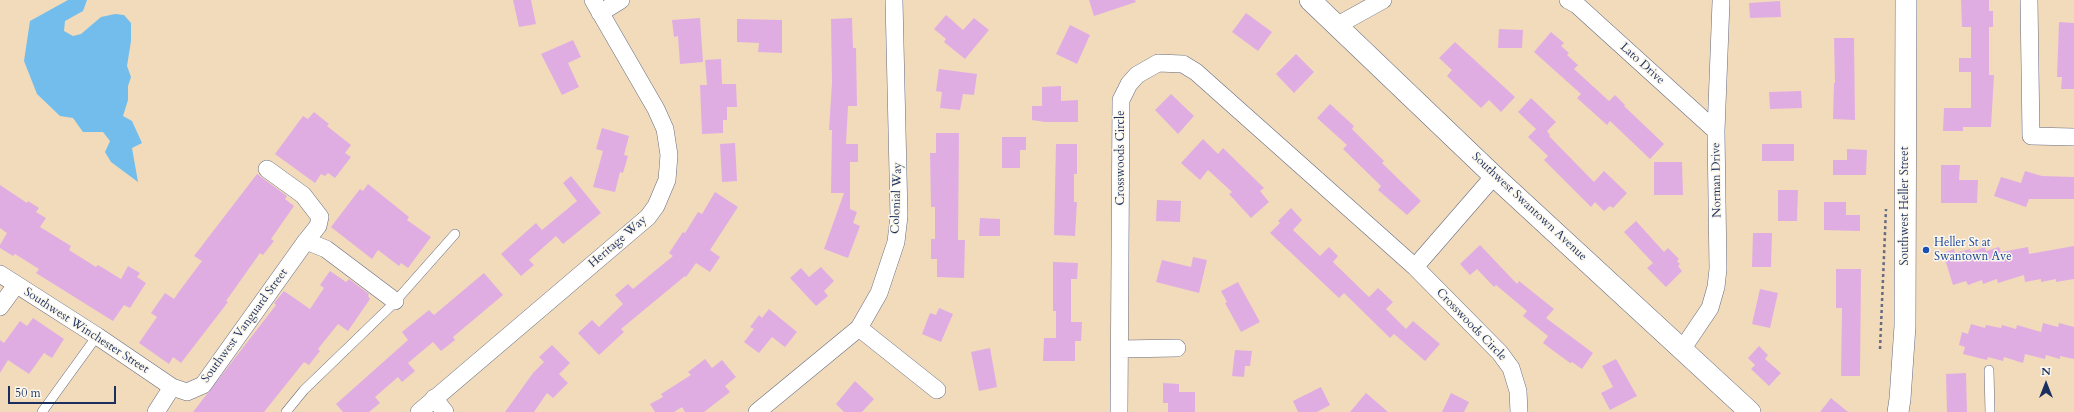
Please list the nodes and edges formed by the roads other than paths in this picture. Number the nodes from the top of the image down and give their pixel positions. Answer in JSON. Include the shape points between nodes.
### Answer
{"nodes":[{"id":1,"x":621,"y":0,"type":"edge"},
{"id":2,"x":894,"y":0,"type":"edge"},
{"id":3,"x":1310,"y":0,"type":"edge"},
{"id":4,"x":1383,"y":0,"type":"edge"},
{"id":5,"x":1568,"y":0,"type":"edge"},
{"id":6,"x":1906,"y":0,"type":"edge"},
{"id":7,"x":2029,"y":0,"type":"edge"},
{"id":8,"x":1722,"y":2,"type":"dead end"},
{"id":9,"x":596,"y":6,"type":"edge"},
{"id":10,"x":1338,"y":25,"type":"junction"},
{"id":11,"x":1716,"y":131,"type":"junction"},
{"id":12,"x":2074,"y":137,"type":"edge"},
{"id":13,"x":267,"y":169,"type":"dead end"},
{"id":14,"x":1494,"y":176,"type":"junction"},
{"id":15,"x":455,"y":234,"type":"dead end"},
{"id":16,"x":306,"y":241,"type":"junction"},
{"id":17,"x":1414,"y":268,"type":"junction"},
{"id":18,"x":0,"y":274,"type":"edge"},
{"id":19,"x":16,"y":284,"type":"junction"},
{"id":20,"x":395,"y":301,"type":"junction"},
{"id":21,"x":0,"y":307,"type":"edge"},
{"id":22,"x":859,"y":328,"type":"junction"},
{"id":23,"x":97,"y":336,"type":"junction"},
{"id":24,"x":1177,"y":348,"type":"dead end"},
{"id":25,"x":1683,"y":348,"type":"junction"},
{"id":26,"x":1120,"y":349,"type":"junction"},
{"id":27,"x":1989,"y":370,"type":"dead end"},
{"id":28,"x":172,"y":387,"type":"junction"},
{"id":29,"x":937,"y":390,"type":"dead end"},
{"id":30,"x":434,"y":398,"type":"junction"},
{"id":31,"x":42,"y":412,"type":"edge"},
{"id":32,"x":156,"y":412,"type":"edge"},
{"id":33,"x":286,"y":412,"type":"edge"},
{"id":34,"x":419,"y":412,"type":"edge"},
{"id":35,"x":445,"y":412,"type":"edge"},
{"id":36,"x":757,"y":412,"type":"edge"},
{"id":37,"x":1119,"y":412,"type":"edge"},
{"id":38,"x":1519,"y":412,"type":"edge"},
{"id":39,"x":1750,"y":412,"type":"edge"},
{"id":40,"x":1898,"y":412,"type":"edge"},
{"id":41,"x":1990,"y":412,"type":"edge"}],
"edges":[{"from":1,"to":9,"type":"street"},
{"from":2,"to":22,"type":"street","name":"Colonial Way","via":[[899,216],[896,242],[879,293]]},
{"from":3,"to":10,"type":"street","name":"Southwest Swantown Avenue"},
{"from":4,"to":10,"type":"street"},
{"from":5,"to":11,"type":"street","name":"Lato Drive","via":[[1577,5]]},
{"from":6,"to":40,"type":"street","name":"Southwest Heller Street","via":[[1905,326]]},
{"from":7,"to":12,"type":"street","via":[[2032,136]]},
{"from":8,"to":11,"type":"street","name":"Norman Drive"},
{"from":9,"to":30,"type":"street","name":"Heritage Way","via":[[665,129],[669,155],[667,180],[648,217]]},
{"from":10,"to":14,"type":"street","name":"Southwest Swantown Avenue"},
{"from":11,"to":25,"type":"street","name":"Norman Drive","via":[[1716,287],[1710,308]]},
{"from":13,"to":16,"type":"street","name":"Southwest Vanguard Street","via":[[303,196],[320,217],[318,226]]},
{"from":14,"to":17,"type":"street"},
{"from":14,"to":25,"type":"street","name":"Southwest Swantown Avenue"},
{"from":15,"to":20,"type":"lane"},
{"from":16,"to":20,"type":"street","via":[[326,250]]},
{"from":16,"to":28,"type":"street","name":"Southwest Vanguard Street","via":[[203,385],[187,392]]},
{"from":17,"to":26,"type":"street","name":"Crosswoods Circle","via":[[1196,72],[1182,64],[1158,63],[1137,75],[1121,100]]},
{"from":17,"to":38,"type":"street","name":"Crosswoods Circle","via":[[1500,353],[1511,368],[1518,391]]},
{"from":18,"to":19,"type":"street","name":"Southwest Winchester Street"},
{"from":19,"to":21,"type":"street"},
{"from":19,"to":23,"type":"street","name":"Southwest Winchester Street"},
{"from":20,"to":33,"type":"lane","via":[[304,390]]},
{"from":22,"to":29,"type":"street"},
{"from":22,"to":36,"type":"street","name":"Colonial Way"},
{"from":23,"to":28,"type":"street","name":"Southwest Winchester Street"},
{"from":23,"to":31,"type":"lane"},
{"from":24,"to":26,"type":"street"},
{"from":25,"to":39,"type":"street","name":"Southwest Swantown Avenue"},
{"from":26,"to":37,"type":"street","name":"Crosswoods Circle"},
{"from":27,"to":41,"type":"lane"},
{"from":28,"to":32,"type":"street"},
{"from":30,"to":34,"type":"street","name":"Heritage Way"},
{"from":30,"to":35,"type":"street"}]}
